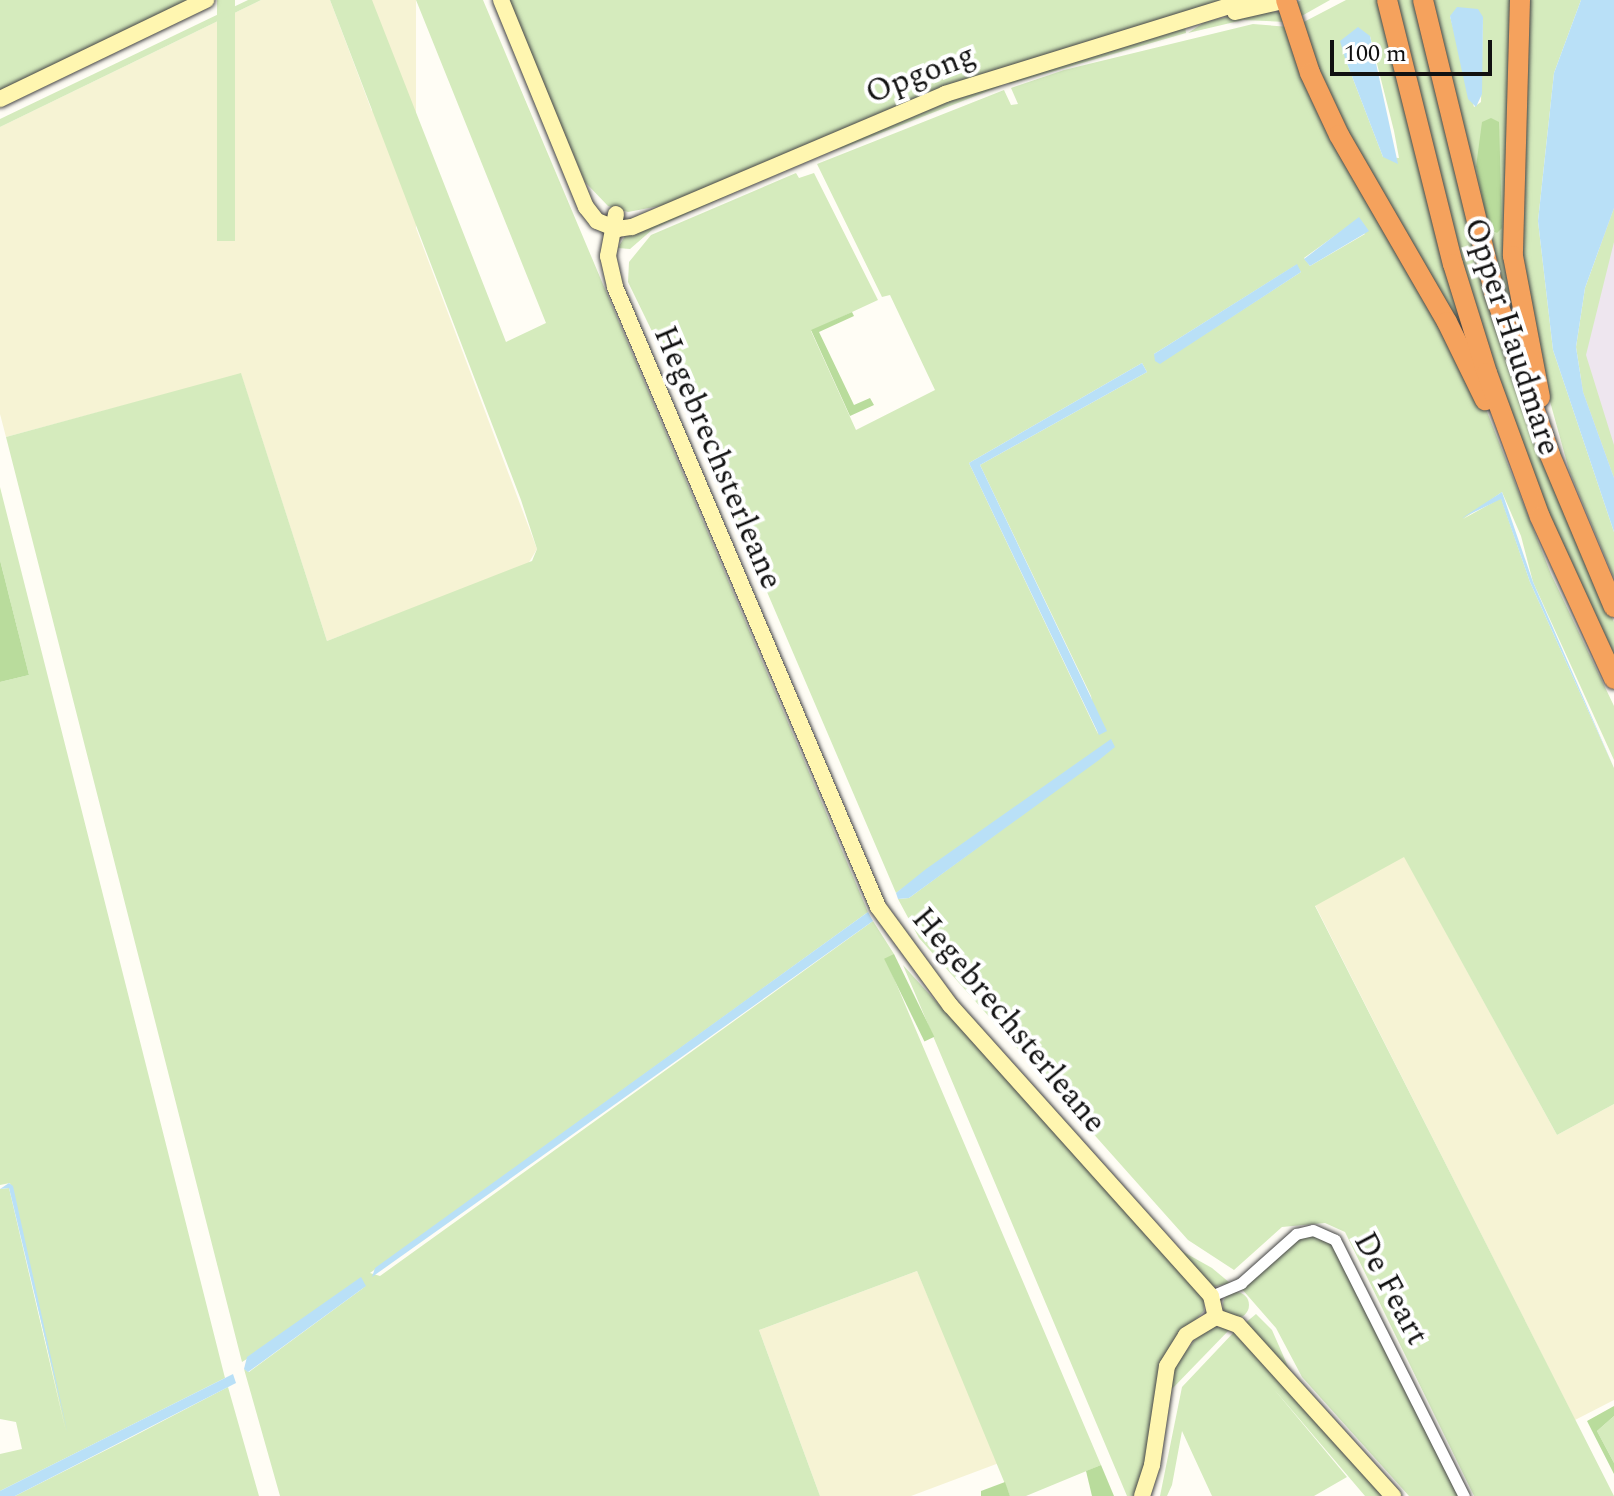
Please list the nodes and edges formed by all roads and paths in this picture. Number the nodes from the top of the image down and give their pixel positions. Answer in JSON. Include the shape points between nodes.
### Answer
{"nodes":[{"id":1,"x":206,"y":0,"type":"edge"},
{"id":2,"x":501,"y":0,"type":"edge"},
{"id":3,"x":1248,"y":0,"type":"edge"},
{"id":4,"x":1287,"y":0,"type":"edge"},
{"id":5,"x":1387,"y":0,"type":"edge"},
{"id":6,"x":1423,"y":0,"type":"edge"},
{"id":7,"x":1520,"y":0,"type":"edge"},
{"id":8,"x":1222,"y":11,"type":"junction"},
{"id":9,"x":0,"y":99,"type":"edge"},
{"id":10,"x":614,"y":221,"type":"junction"},
{"id":11,"x":1531,"y":384,"type":"junction"},
{"id":12,"x":1492,"y":402,"type":"junction"},
{"id":13,"x":1614,"y":607,"type":"edge"},
{"id":14,"x":1614,"y":679,"type":"edge"},
{"id":15,"x":1211,"y":1296,"type":"junction"},
{"id":16,"x":1216,"y":1317,"type":"junction"},
{"id":17,"x":1142,"y":1496,"type":"edge"},
{"id":18,"x":1393,"y":1496,"type":"edge"},
{"id":19,"x":1464,"y":1496,"type":"edge"}],
"edges":[{"from":1,"to":9,"type":"street"},
{"from":2,"to":10,"type":"street","via":[[591,215]]},
{"from":3,"to":8,"type":"street","name":"Opgong"},
{"from":4,"to":8,"type":"street","name":"Opgong"},
{"from":4,"to":12,"type":"highway","via":[[1332,123]]},
{"from":5,"to":12,"type":"highway","name":"Opper Haudmare"},
{"from":6,"to":11,"type":"highway","name":"Opper Haudmare","via":[[1461,169]]},
{"from":7,"to":11,"type":"highway","via":[[1513,256]]},
{"from":8,"to":10,"type":"street","name":"Opgong","via":[[1000,74],[632,227]]},
{"from":10,"to":15,"type":"street","name":"Hegebrechsterleane","via":[[608,256],[615,287],[878,907],[950,1005]]},
{"from":11,"to":13,"type":"highway","name":"Opper Haudmare","via":[[1550,455]]},
{"from":12,"to":14,"type":"highway","name":"Opper Haudmare"},
{"from":15,"to":16,"type":"street","name":"Hegebrechsterleane"},
{"from":15,"to":19,"type":"street","name":"De Feart","via":[[1241,1283],[1296,1234],[1313,1230],[1335,1240]]},
{"from":16,"to":17,"type":"street","via":[[1186,1335],[1167,1366]]},
{"from":16,"to":18,"type":"street","via":[[1238,1325]]}]}
